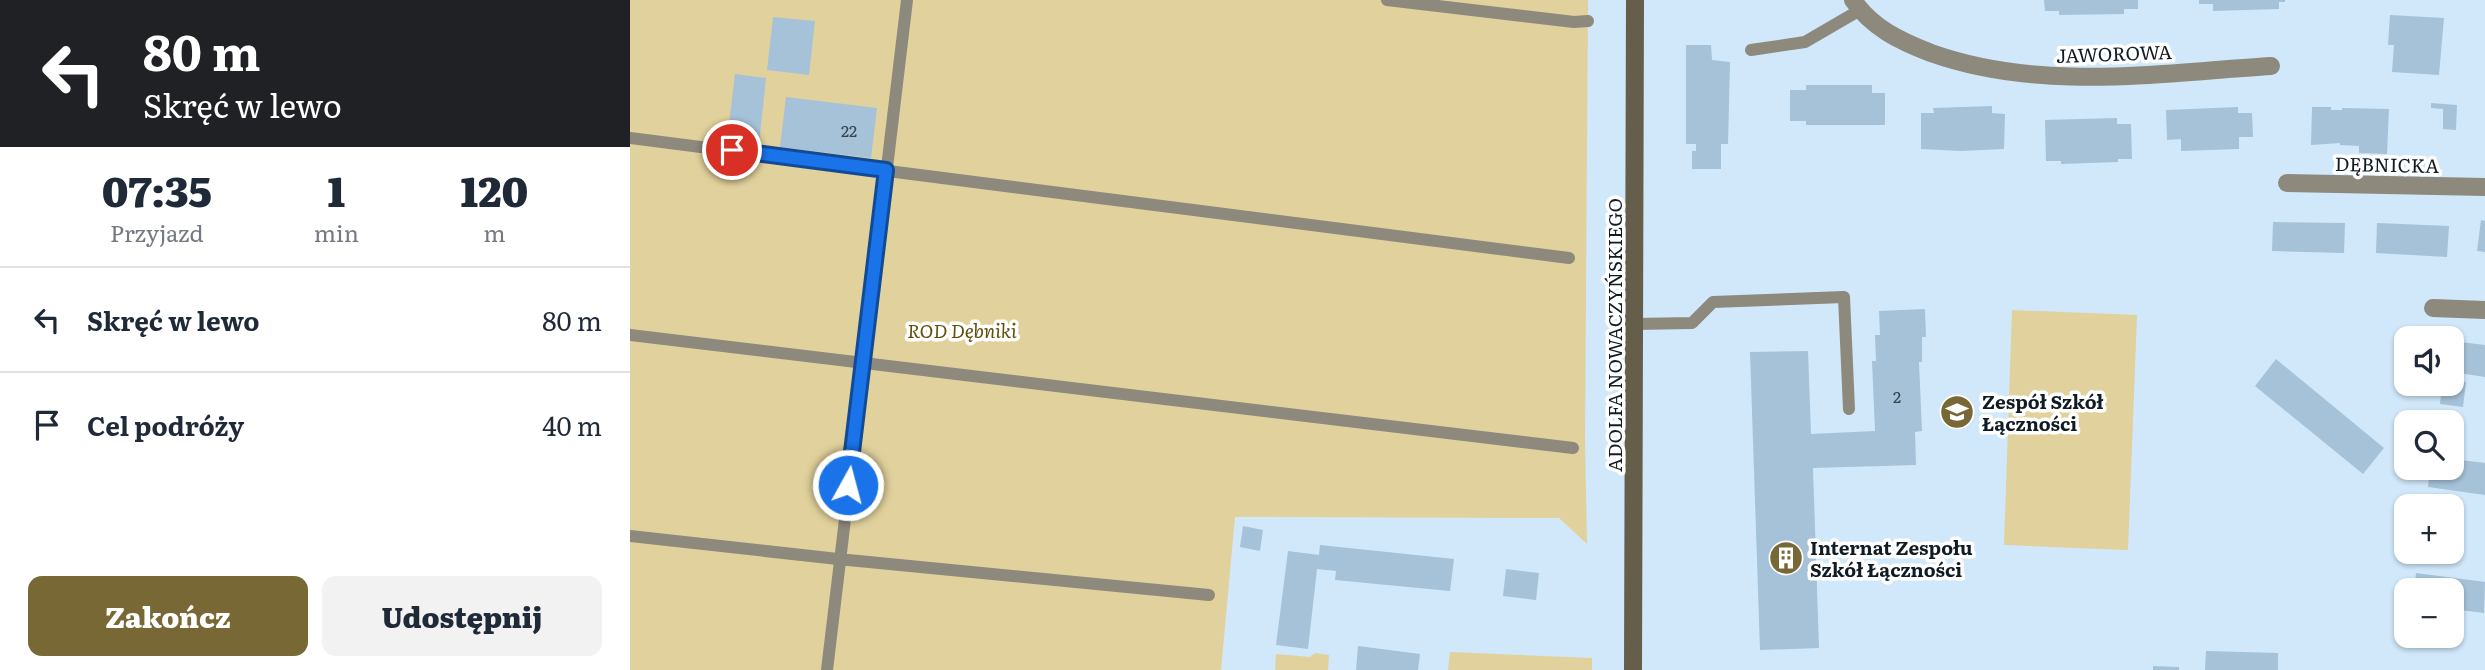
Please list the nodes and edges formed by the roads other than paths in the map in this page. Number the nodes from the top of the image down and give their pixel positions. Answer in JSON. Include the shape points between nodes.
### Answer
{"nodes":[{"id":1,"x":907,"y":0,"type":"edge"},
{"id":2,"x":1387,"y":0,"type":"edge"},
{"id":3,"x":1635,"y":0,"type":"edge"},
{"id":4,"x":1856,"y":5,"type":"edge"},
{"id":5,"x":1587,"y":21,"type":"dead end"},
{"id":6,"x":1751,"y":50,"type":"dead end"},
{"id":7,"x":2271,"y":66,"type":"dead end"},
{"id":8,"x":630,"y":138,"type":"edge"},
{"id":9,"x":886,"y":170,"type":"junction"},
{"id":10,"x":2287,"y":183,"type":"dead end"},
{"id":11,"x":2485,"y":187,"type":"edge"},
{"id":12,"x":1569,"y":258,"type":"dead end"},
{"id":13,"x":2433,"y":308,"type":"dead end"},
{"id":14,"x":2485,"y":310,"type":"edge"},
{"id":15,"x":1635,"y":324,"type":"junction"},
{"id":16,"x":630,"y":335,"type":"edge"},
{"id":17,"x":862,"y":363,"type":"junction"},
{"id":18,"x":1849,"y":409,"type":"dead end"},
{"id":19,"x":1573,"y":448,"type":"dead end"},
{"id":20,"x":630,"y":536,"type":"edge"},
{"id":21,"x":838,"y":559,"type":"junction"},
{"id":22,"x":1209,"y":595,"type":"dead end"},
{"id":23,"x":827,"y":670,"type":"edge"},
{"id":24,"x":1633,"y":670,"type":"edge"}],
"edges":[{"from":1,"to":9,"type":"lane"},
{"from":2,"to":5,"type":"lane"},
{"from":3,"to":15,"type":"street","name":"ADOLFA NOWACZYŃSKIEGO"},
{"from":4,"to":6,"type":"lane","via":[[1805,41]]},
{"from":4,"to":7,"type":"street","name":"JAWOROWA","via":[[1907,44],[1991,70],[2083,78]]},
{"from":8,"to":9,"type":"lane"},
{"from":9,"to":12,"type":"lane"},
{"from":9,"to":17,"type":"lane"},
{"from":10,"to":11,"type":"street","name":"DĘBNICKA"},
{"from":13,"to":14,"type":"street"},
{"from":15,"to":18,"type":"lane","via":[[1692,323],[1713,302],[1844,297]]},
{"from":15,"to":24,"type":"street","name":"ADOLFA NOWACZYŃSKIEGO"},
{"from":16,"to":17,"type":"lane"},
{"from":17,"to":19,"type":"lane"},
{"from":17,"to":21,"type":"lane"},
{"from":20,"to":21,"type":"lane"},
{"from":21,"to":22,"type":"lane"},
{"from":21,"to":23,"type":"lane"}]}
